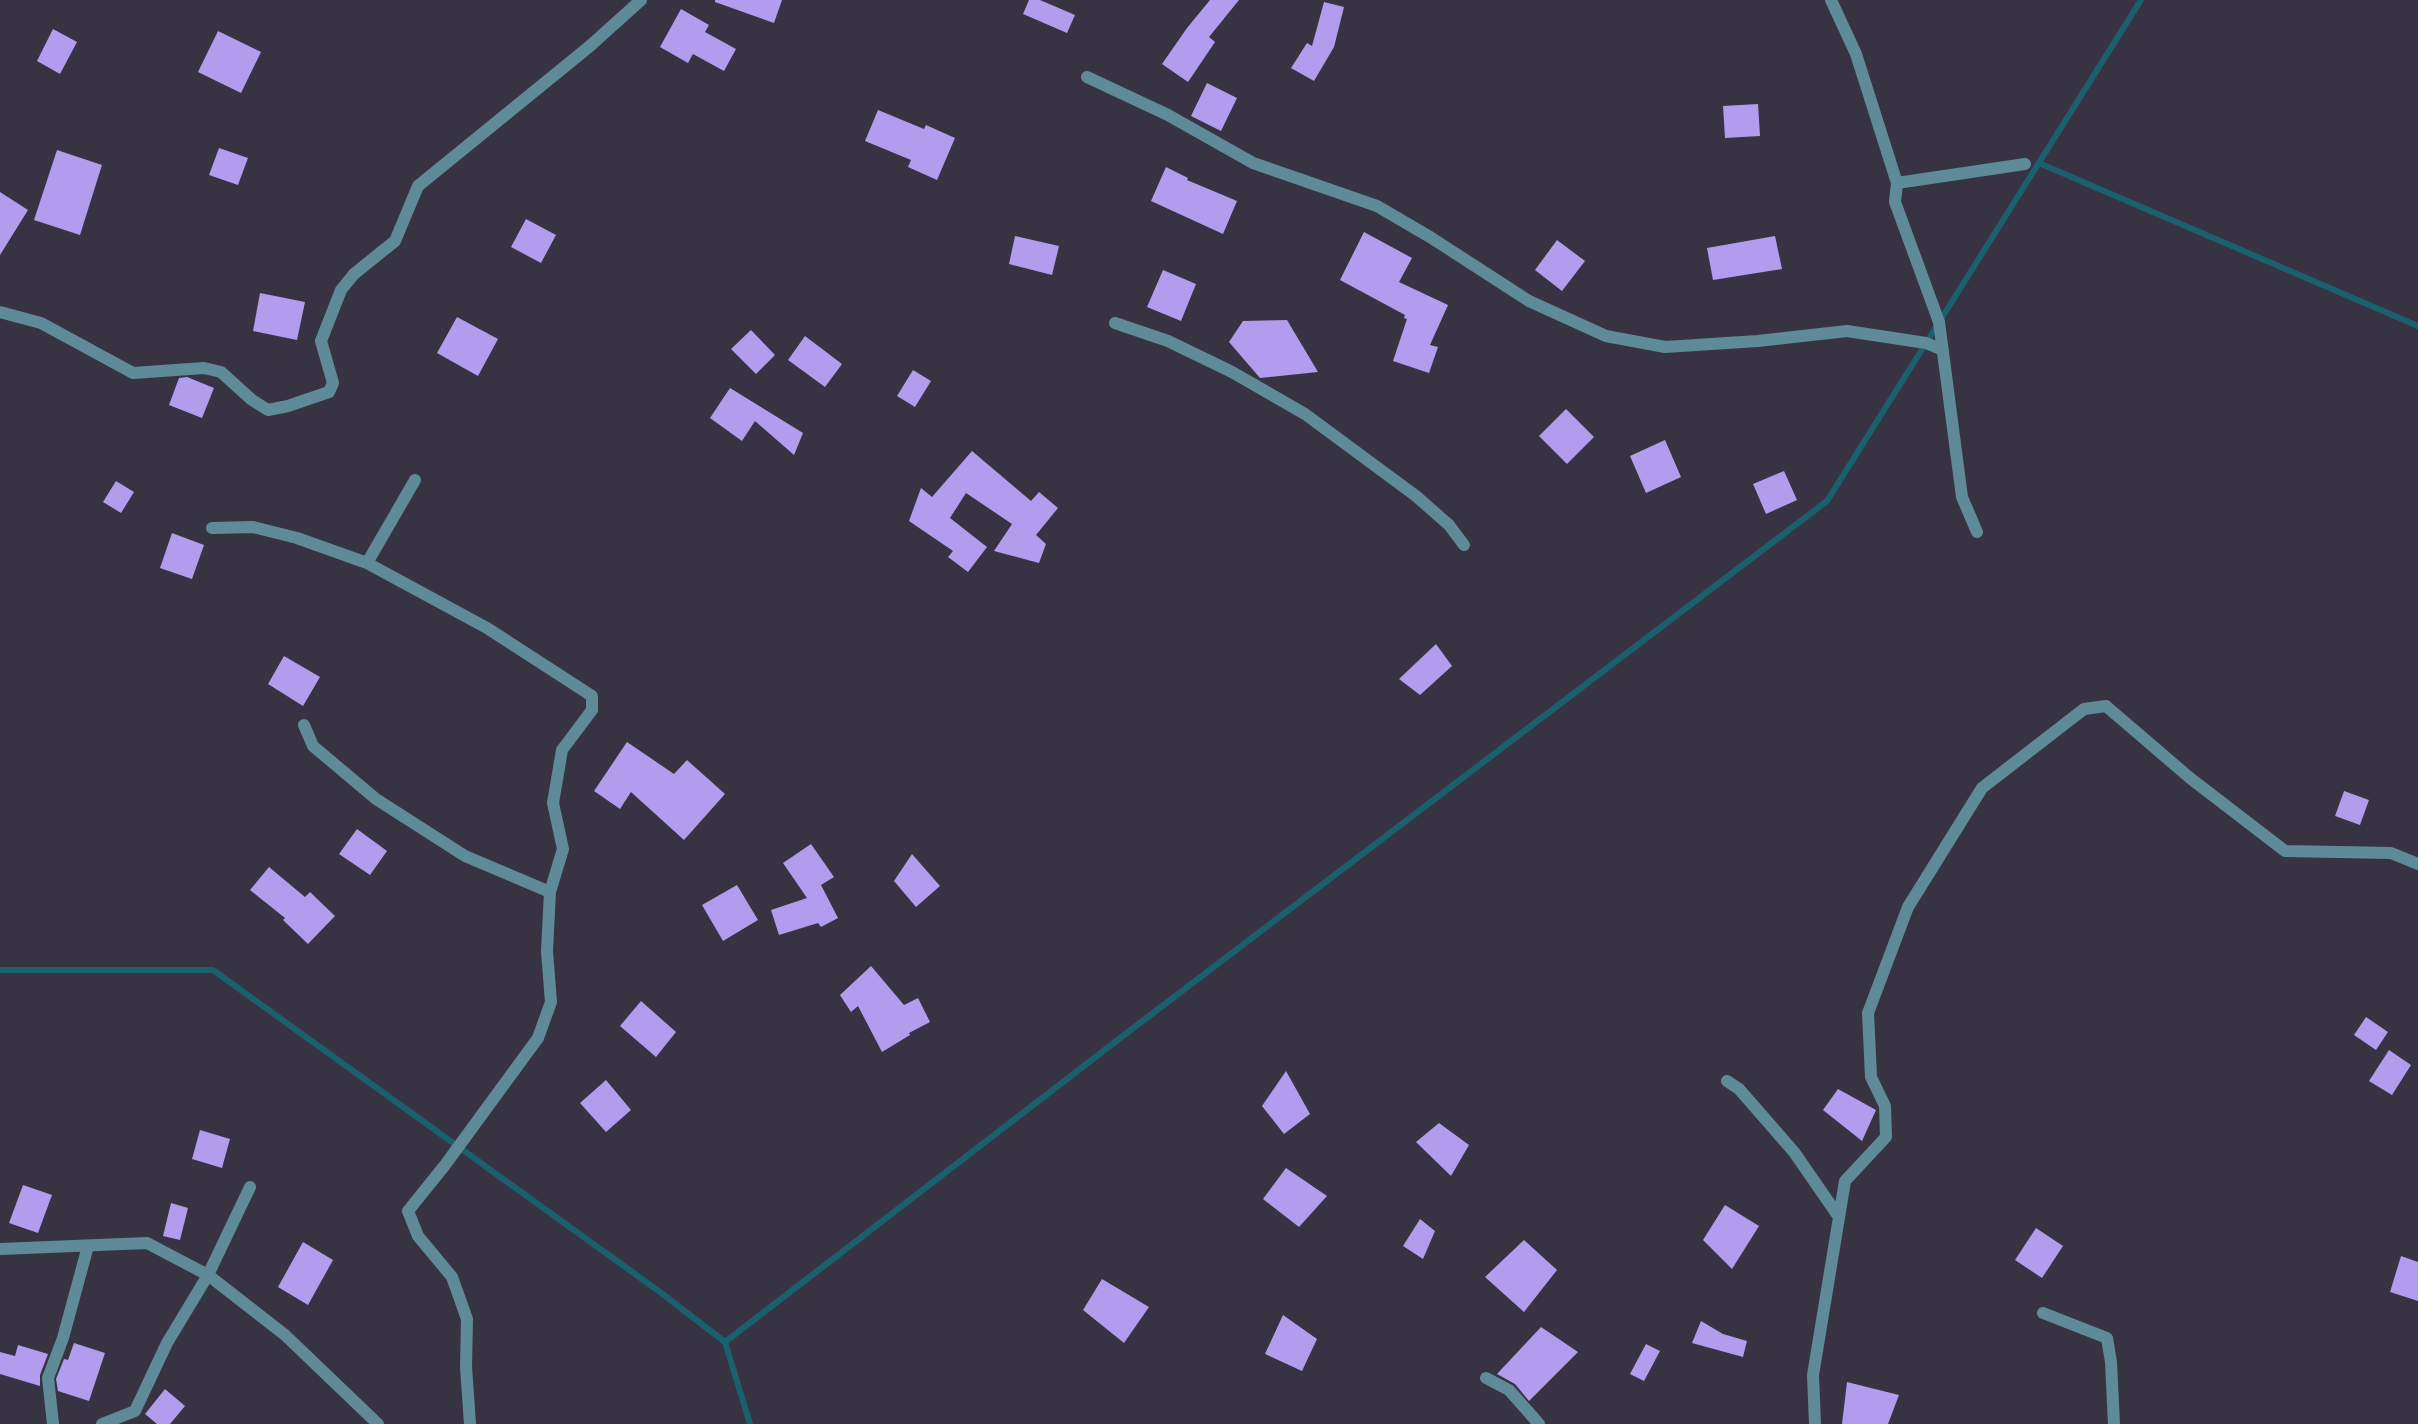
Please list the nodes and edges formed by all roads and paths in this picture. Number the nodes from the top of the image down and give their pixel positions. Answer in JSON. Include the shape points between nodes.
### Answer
{"nodes":[{"id":1,"x":641,"y":0,"type":"edge"},
{"id":2,"x":1831,"y":0,"type":"edge"},
{"id":3,"x":1087,"y":77,"type":"dead end"},
{"id":4,"x":2025,"y":164,"type":"dead end"},
{"id":5,"x":1898,"y":183,"type":"junction"},
{"id":6,"x":0,"y":312,"type":"edge"},
{"id":7,"x":1115,"y":322,"type":"dead end"},
{"id":8,"x":1943,"y":350,"type":"junction"},
{"id":9,"x":416,"y":480,"type":"dead end"},
{"id":10,"x":212,"y":528,"type":"dead end"},
{"id":11,"x":1977,"y":532,"type":"dead end"},
{"id":12,"x":1464,"y":545,"type":"dead end"},
{"id":13,"x":367,"y":563,"type":"junction"},
{"id":14,"x":304,"y":725,"type":"dead end"},
{"id":15,"x":2418,"y":864,"type":"edge"},
{"id":16,"x":550,"y":891,"type":"junction"},
{"id":17,"x":1727,"y":1081,"type":"dead end"},
{"id":18,"x":250,"y":1187,"type":"dead end"},
{"id":19,"x":1839,"y":1217,"type":"junction"},
{"id":20,"x":88,"y":1246,"type":"junction"},
{"id":21,"x":0,"y":1249,"type":"edge"},
{"id":22,"x":208,"y":1275,"type":"junction"},
{"id":23,"x":2043,"y":1312,"type":"dead end"},
{"id":24,"x":1486,"y":1378,"type":"dead end"},
{"id":25,"x":53,"y":1424,"type":"edge"},
{"id":26,"x":102,"y":1424,"type":"edge"},
{"id":27,"x":378,"y":1424,"type":"edge"},
{"id":28,"x":470,"y":1424,"type":"edge"},
{"id":29,"x":1539,"y":1424,"type":"edge"},
{"id":30,"x":1815,"y":1424,"type":"edge"},
{"id":31,"x":2114,"y":1424,"type":"edge"}],
"edges":[{"from":1,"to":6,"type":"street","via":[[418,186],[395,241],[354,274],[341,290],[321,341],[333,383],[329,392],[268,410],[221,372],[204,368],[133,373],[41,322]]},
{"from":2,"to":5,"type":"street","via":[[1856,54]]},
{"from":3,"to":8,"type":"street","via":[[1168,115],[1253,163],[1377,206],[1529,301],[1606,336],[1665,347],[1847,331],[1926,343]]},
{"from":4,"to":5,"type":"street"},
{"from":5,"to":8,"type":"street","via":[[1895,202],[1940,321]]},
{"from":7,"to":12,"type":"street","via":[[1168,341],[1305,414],[1416,496],[1449,525]]},
{"from":8,"to":11,"type":"street","via":[[1962,497]]},
{"from":9,"to":13,"type":"street"},
{"from":10,"to":13,"type":"street","via":[[253,527]]},
{"from":13,"to":16,"type":"street","via":[[487,628],[592,696],[592,710],[562,750],[553,803],[563,849]]},
{"from":14,"to":16,"type":"street","via":[[313,746],[375,799],[465,856]]},
{"from":15,"to":19,"type":"street","via":[[2391,853],[2285,851],[2190,778],[2106,706],[2084,709],[1982,788],[1908,908],[1868,1013],[1871,1077],[1885,1106],[1886,1137],[1845,1180]]},
{"from":16,"to":28,"type":"street","via":[[547,951],[551,1002],[538,1038],[408,1211],[418,1236],[452,1277],[467,1319]]},
{"from":17,"to":19,"type":"street","via":[[1794,1152]]},
{"from":18,"to":22,"type":"street"},
{"from":19,"to":30,"type":"street","via":[[1813,1375]]},
{"from":20,"to":21,"type":"street"},
{"from":20,"to":22,"type":"street","via":[[147,1243]]},
{"from":20,"to":25,"type":"street","via":[[48,1378]]},
{"from":22,"to":26,"type":"street","via":[[167,1343],[135,1411]]},
{"from":22,"to":27,"type":"street","via":[[285,1335]]},
{"from":23,"to":31,"type":"street","via":[[2107,1338]]},
{"from":24,"to":29,"type":"street","via":[[1509,1390]]}]}
